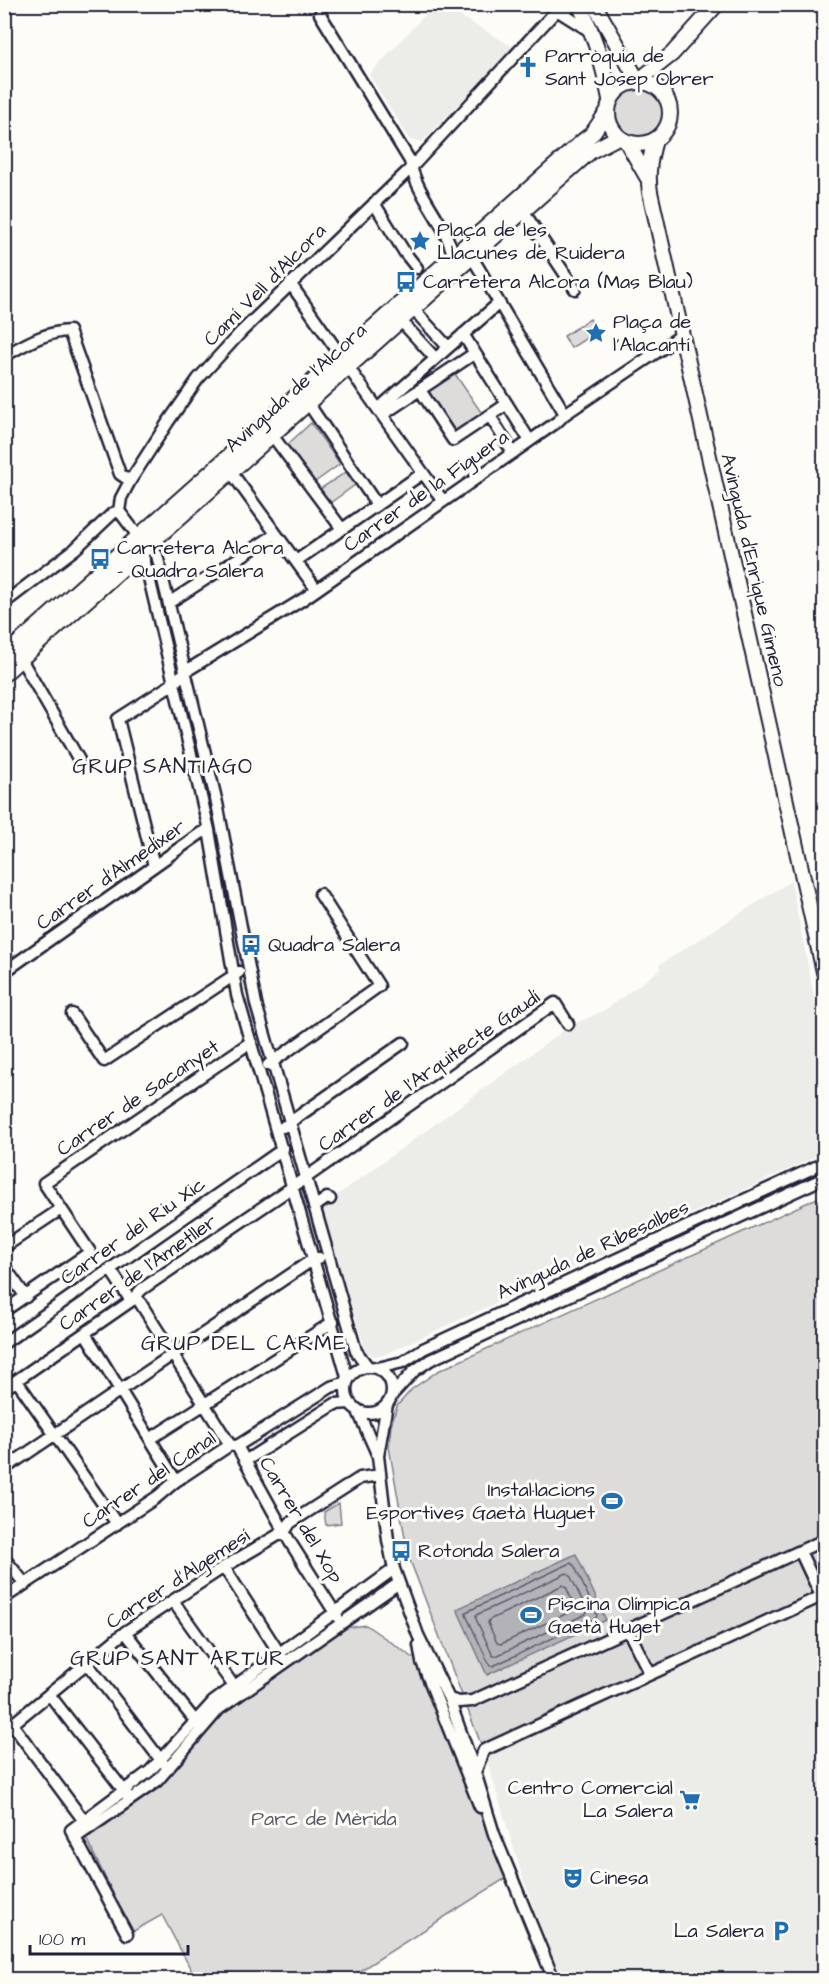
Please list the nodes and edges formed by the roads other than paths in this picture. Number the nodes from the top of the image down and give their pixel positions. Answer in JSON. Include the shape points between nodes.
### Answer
{"nodes":[{"id":1,"x":570,"y":4,"type":"edge"},
{"id":2,"x":579,"y":4,"type":"edge"},
{"id":3,"x":594,"y":4,"type":"edge"},
{"id":4,"x":717,"y":4,"type":"edge"},
{"id":5,"x":552,"y":8,"type":"edge"},
{"id":6,"x":320,"y":14,"type":"dead end"},
{"id":7,"x":593,"y":33,"type":"junction"},
{"id":8,"x":672,"y":54,"type":"junction"},
{"id":9,"x":638,"y":81,"type":"junction"},
{"id":10,"x":661,"y":90,"type":"junction"},
{"id":11,"x":608,"y":105,"type":"junction"},
{"id":12,"x":623,"y":140,"type":"junction"},
{"id":13,"x":655,"y":140,"type":"junction"},
{"id":14,"x":411,"y":168,"type":"junction"},
{"id":15,"x":648,"y":177,"type":"junction"},
{"id":16,"x":374,"y":203,"type":"junction"},
{"id":17,"x":524,"y":211,"type":"junction"},
{"id":18,"x":450,"y":240,"type":"junction"},
{"id":19,"x":468,"y":252,"type":"junction"},
{"id":20,"x":453,"y":256,"type":"junction"},
{"id":21,"x":417,"y":268,"type":"dead end"},
{"id":22,"x":290,"y":283,"type":"junction"},
{"id":23,"x":575,"y":289,"type":"dead end"},
{"id":24,"x":498,"y":303,"type":"junction"},
{"id":25,"x":413,"y":309,"type":"junction"},
{"id":26,"x":400,"y":321,"type":"junction"},
{"id":27,"x":463,"y":334,"type":"junction"},
{"id":28,"x":682,"y":335,"type":"junction"},
{"id":29,"x":448,"y":347,"type":"junction"},
{"id":30,"x":475,"y":353,"type":"junction"},
{"id":31,"x":4,"y":356,"type":"edge"},
{"id":32,"x":435,"y":358,"type":"junction"},
{"id":33,"x":344,"y":362,"type":"junction"},
{"id":34,"x":420,"y":390,"type":"junction"},
{"id":35,"x":308,"y":403,"type":"junction"},
{"id":36,"x":507,"y":404,"type":"junction"},
{"id":37,"x":380,"y":412,"type":"junction"},
{"id":38,"x":565,"y":414,"type":"junction"},
{"id":39,"x":490,"y":416,"type":"junction"},
{"id":40,"x":272,"y":435,"type":"junction"},
{"id":41,"x":530,"y":441,"type":"junction"},
{"id":42,"x":513,"y":453,"type":"junction"},
{"id":43,"x":231,"y":472,"type":"junction"},
{"id":44,"x":423,"y":473,"type":"junction"},
{"id":45,"x":130,"y":481,"type":"junction"},
{"id":46,"x":443,"y":501,"type":"junction"},
{"id":47,"x":377,"y":505,"type":"junction"},
{"id":48,"x":119,"y":511,"type":"junction"},
{"id":49,"x":342,"y":529,"type":"junction"},
{"id":50,"x":276,"y":534,"type":"junction"},
{"id":51,"x":142,"y":545,"type":"junction"},
{"id":52,"x":296,"y":561,"type":"junction"},
{"id":53,"x":316,"y":589,"type":"junction"},
{"id":54,"x":170,"y":602,"type":"junction"},
{"id":55,"x":4,"y":603,"type":"edge"},
{"id":56,"x":4,"y":656,"type":"edge"},
{"id":57,"x":21,"y":659,"type":"junction"},
{"id":58,"x":186,"y":671,"type":"junction"},
{"id":59,"x":4,"y":674,"type":"edge"},
{"id":60,"x":174,"y":683,"type":"junction"},
{"id":61,"x":79,"y":760,"type":"dead end"},
{"id":62,"x":209,"y":830,"type":"junction"},
{"id":63,"x":154,"y":866,"type":"junction"},
{"id":64,"x":320,"y":894,"type":"dead end"},
{"id":65,"x":249,"y":969,"type":"junction"},
{"id":66,"x":4,"y":972,"type":"edge"},
{"id":67,"x":825,"y":972,"type":"edge"},
{"id":68,"x":234,"y":974,"type":"junction"},
{"id":69,"x":253,"y":991,"type":"junction"},
{"id":70,"x":237,"y":995,"type":"junction"},
{"id":71,"x":72,"y":1014,"type":"dead end"},
{"id":72,"x":568,"y":1024,"type":"dead end"},
{"id":73,"x":251,"y":1042,"type":"junction"},
{"id":74,"x":403,"y":1043,"type":"dead end"},
{"id":75,"x":271,"y":1063,"type":"junction"},
{"id":76,"x":260,"y":1070,"type":"junction"},
{"id":77,"x":289,"y":1124,"type":"junction"},
{"id":78,"x":278,"y":1130,"type":"junction"},
{"id":79,"x":283,"y":1149,"type":"junction"},
{"id":80,"x":825,"y":1163,"type":"edge"},
{"id":81,"x":825,"y":1178,"type":"edge"},
{"id":82,"x":304,"y":1179,"type":"junction"},
{"id":83,"x":294,"y":1186,"type":"junction"},
{"id":84,"x":330,"y":1198,"type":"dead end"},
{"id":85,"x":314,"y":1208,"type":"junction"},
{"id":86,"x":61,"y":1209,"type":"junction"},
{"id":87,"x":4,"y":1246,"type":"edge"},
{"id":88,"x":328,"y":1256,"type":"junction"},
{"id":89,"x":315,"y":1258,"type":"junction"},
{"id":90,"x":4,"y":1266,"type":"edge"},
{"id":91,"x":112,"y":1272,"type":"dead end"},
{"id":92,"x":26,"y":1297,"type":"junction"},
{"id":93,"x":133,"y":1298,"type":"junction"},
{"id":94,"x":4,"y":1311,"type":"edge"},
{"id":95,"x":333,"y":1322,"type":"junction"},
{"id":96,"x":85,"y":1333,"type":"junction"},
{"id":97,"x":4,"y":1343,"type":"edge"},
{"id":98,"x":172,"y":1354,"type":"junction"},
{"id":99,"x":373,"y":1367,"type":"junction"},
{"id":100,"x":16,"y":1381,"type":"junction"},
{"id":101,"x":348,"y":1381,"type":"junction"},
{"id":102,"x":4,"y":1389,"type":"edge"},
{"id":103,"x":119,"y":1390,"type":"junction"},
{"id":104,"x":389,"y":1400,"type":"junction"},
{"id":105,"x":204,"y":1404,"type":"junction"},
{"id":106,"x":353,"y":1406,"type":"junction"},
{"id":107,"x":54,"y":1435,"type":"junction"},
{"id":108,"x":150,"y":1439,"type":"junction"},
{"id":109,"x":233,"y":1446,"type":"junction"},
{"id":110,"x":378,"y":1456,"type":"junction"},
{"id":111,"x":245,"y":1461,"type":"junction"},
{"id":112,"x":4,"y":1469,"type":"edge"},
{"id":113,"x":380,"y":1475,"type":"junction"},
{"id":114,"x":176,"y":1481,"type":"junction"},
{"id":115,"x":117,"y":1524,"type":"junction"},
{"id":116,"x":285,"y":1531,"type":"junction"},
{"id":117,"x":825,"y":1540,"type":"edge"},
{"id":118,"x":800,"y":1551,"type":"junction"},
{"id":119,"x":4,"y":1558,"type":"edge"},
{"id":120,"x":224,"y":1568,"type":"junction"},
{"id":121,"x":394,"y":1569,"type":"junction"},
{"id":122,"x":399,"y":1583,"type":"junction"},
{"id":123,"x":25,"y":1584,"type":"junction"},
{"id":124,"x":823,"y":1596,"type":"edge"},
{"id":125,"x":4,"y":1598,"type":"edge"},
{"id":126,"x":173,"y":1601,"type":"junction"},
{"id":127,"x":338,"y":1617,"type":"junction"},
{"id":128,"x":628,"y":1630,"type":"junction"},
{"id":129,"x":125,"y":1632,"type":"junction"},
{"id":130,"x":418,"y":1635,"type":"junction"},
{"id":131,"x":282,"y":1657,"type":"junction"},
{"id":132,"x":87,"y":1663,"type":"junction"},
{"id":133,"x":650,"y":1674,"type":"junction"},
{"id":134,"x":237,"y":1690,"type":"junction"},
{"id":135,"x":49,"y":1694,"type":"junction"},
{"id":136,"x":436,"y":1699,"type":"junction"},
{"id":137,"x":449,"y":1699,"type":"junction"},
{"id":138,"x":198,"y":1725,"type":"junction"},
{"id":139,"x":8,"y":1727,"type":"edge"},
{"id":140,"x":484,"y":1750,"type":"junction"},
{"id":141,"x":472,"y":1759,"type":"junction"},
{"id":142,"x":164,"y":1764,"type":"junction"},
{"id":143,"x":127,"y":1795,"type":"junction"},
{"id":144,"x":86,"y":1824,"type":"junction"},
{"id":145,"x":494,"y":1834,"type":"junction"},
{"id":146,"x":127,"y":1934,"type":"dead end"},
{"id":147,"x":554,"y":1980,"type":"edge"}],
"edges":[{"from":1,"to":5,"type":"street","name":"Camí Vell d'Alcora","via":[[569,8]]},
{"from":2,"to":7,"type":"main road"},
{"from":3,"to":9,"type":"main road"},
{"from":4,"to":8,"type":"main road"},
{"from":5,"to":7,"type":"street"},
{"from":5,"to":14,"type":"street","name":"Camí Vell d'Alcora"},
{"from":6,"to":14,"type":"street"},
{"from":7,"to":11,"type":"main road","via":[[604,66]]},
{"from":8,"to":9,"type":"main road"},
{"from":8,"to":10,"type":"main road","via":[[663,73]]},
{"from":9,"to":10,"type":"main road"},
{"from":9,"to":11,"type":"main road","via":[[621,86]]},
{"from":10,"to":13,"type":"main road","via":[[670,113],[663,133]]},
{"from":11,"to":12,"type":"main road","via":[[610,126]]},
{"from":11,"to":19,"type":"main road","name":"Avinguda de l'Alcora","via":[[584,141]]},
{"from":12,"to":13,"type":"main road","via":[[641,144]]},
{"from":12,"to":15,"type":"main road","name":"Avinguda d'Enrique Gimeno"},
{"from":12,"to":17,"type":"main road","name":"Avinguda de l'Alcora","via":[[591,152]]},
{"from":13,"to":15,"type":"main road","name":"Avinguda d'Enrique Gimeno"},
{"from":14,"to":16,"type":"street","name":"Camí Vell d'Alcora"},
{"from":14,"to":18,"type":"street"},
{"from":15,"to":28,"type":"main road","name":"Avinguda d'Enrique Gimeno"},
{"from":16,"to":21,"type":"street"},
{"from":16,"to":22,"type":"street","name":"Camí Vell d'Alcora"},
{"from":17,"to":19,"type":"main road","name":"Avinguda de l'Alcora"},
{"from":17,"to":23,"type":"street"},
{"from":18,"to":19,"type":"street"},
{"from":18,"to":20,"type":"street"},
{"from":19,"to":20,"type":"main road","name":"Avinguda de l'Alcora"},
{"from":19,"to":24,"type":"street"},
{"from":19,"to":25,"type":"main road","name":"Avinguda de l'Alcora"},
{"from":20,"to":33,"type":"main road","name":"Avinguda de l'Alcora"},
{"from":22,"to":33,"type":"street"},
{"from":22,"to":45,"type":"street","name":"Camí Vell d'Alcora","via":[[193,385]]},
{"from":24,"to":27,"type":"street"},
{"from":24,"to":38,"type":"street"},
{"from":25,"to":26,"type":"main road","name":"Avinguda de l'Alcora"},
{"from":25,"to":29,"type":"street"},
{"from":26,"to":32,"type":"street"},
{"from":26,"to":33,"type":"main road","name":"Avinguda de l'Alcora"},
{"from":27,"to":29,"type":"street"},
{"from":27,"to":30,"type":"street"},
{"from":28,"to":38,"type":"street","name":"Carrer de la Figuera"},
{"from":28,"to":67,"type":"main road","name":"Avinguda d'Enrique Gimeno"},
{"from":29,"to":32,"type":"street"},
{"from":30,"to":34,"type":"street"},
{"from":30,"to":36,"type":"street"},
{"from":31,"to":45,"type":"street","via":[[40,336],[69,331],[120,474]]},
{"from":32,"to":37,"type":"street"},
{"from":33,"to":35,"type":"main road","name":"Avinguda de l'Alcora"},
{"from":33,"to":37,"type":"street"},
{"from":33,"to":51,"type":"main road","name":"Avinguda de l'Alcora"},
{"from":34,"to":37,"type":"street"},
{"from":34,"to":39,"type":"street","via":[[453,440]]},
{"from":35,"to":40,"type":"main road","name":"Avinguda de l'Alcora"},
{"from":35,"to":47,"type":"street"},
{"from":36,"to":39,"type":"street"},
{"from":36,"to":41,"type":"street"},
{"from":37,"to":44,"type":"street"},
{"from":38,"to":41,"type":"street","name":"Carrer de la Figuera"},
{"from":39,"to":42,"type":"street"},
{"from":40,"to":43,"type":"main road","name":"Avinguda de l'Alcora"},
{"from":40,"to":49,"type":"street"},
{"from":41,"to":42,"type":"street","name":"Carrer de la Figuera"},
{"from":42,"to":46,"type":"street","name":"Carrer de la Figuera"},
{"from":43,"to":50,"type":"street"},
{"from":43,"to":51,"type":"main road","name":"Avinguda de l'Alcora"},
{"from":44,"to":46,"type":"street"},
{"from":44,"to":47,"type":"street"},
{"from":45,"to":48,"type":"street","name":"Camí Vell d'Alcora"},
{"from":46,"to":53,"type":"street","name":"Carrer de la Figuera"},
{"from":47,"to":49,"type":"street"},
{"from":48,"to":51,"type":"street"},
{"from":48,"to":55,"type":"street"},
{"from":49,"to":52,"type":"street"},
{"from":50,"to":52,"type":"street"},
{"from":50,"to":54,"type":"street"},
{"from":51,"to":54,"type":"street","via":[[157,555]]},
{"from":51,"to":56,"type":"main road","name":"Avinguda de l'Alcora"},
{"from":51,"to":57,"type":"main road","name":"Avinguda de l'Alcora"},
{"from":51,"to":60,"type":"street"},
{"from":52,"to":53,"type":"street"},
{"from":53,"to":58,"type":"street","name":"Carrer de la Figuera"},
{"from":54,"to":58,"type":"street"},
{"from":57,"to":59,"type":"main road","name":"Avinguda de l'Alcora"},
{"from":57,"to":61,"type":"street"},
{"from":58,"to":60,"type":"street","name":"Carrer de la Figuera"},
{"from":58,"to":65,"type":"street","via":[[217,803]]},
{"from":60,"to":62,"type":"street"},
{"from":60,"to":63,"type":"street","name":"Carrer de la Figuera","via":[[118,719]]},
{"from":62,"to":63,"type":"street","name":"Carrer d'Almedíxer"},
{"from":62,"to":68,"type":"street"},
{"from":63,"to":66,"type":"street","name":"Carrer d'Almedíxer"},
{"from":64,"to":75,"type":"street","via":[[379,986]]},
{"from":65,"to":68,"type":"street"},
{"from":65,"to":69,"type":"street"},
{"from":68,"to":70,"type":"street"},
{"from":68,"to":71,"type":"street","via":[[104,1060]]},
{"from":69,"to":70,"type":"street"},
{"from":69,"to":75,"type":"street"},
{"from":70,"to":73,"type":"street"},
{"from":72,"to":82,"type":"street","name":"Carrer de l'Arquitecte Gaudí","via":[[555,1003]]},
{"from":73,"to":76,"type":"street"},
{"from":73,"to":86,"type":"street","name":"Carrer de Sacanyet","via":[[44,1183]]},
{"from":74,"to":77,"type":"street"},
{"from":75,"to":76,"type":"street"},
{"from":75,"to":77,"type":"street"},
{"from":76,"to":78,"type":"street"},
{"from":77,"to":78,"type":"street"},
{"from":77,"to":82,"type":"street"},
{"from":78,"to":79,"type":"street"},
{"from":79,"to":83,"type":"street"},
{"from":79,"to":97,"type":"street","name":"Carrer del Riu Xic"},
{"from":80,"to":99,"type":"street","name":"Avinguda de Ribesalbes","via":[[423,1348],[403,1362]]},
{"from":81,"to":104,"type":"street","name":"Avinguda de Ribesalbes","via":[[430,1360],[414,1371]]},
{"from":82,"to":83,"type":"street","name":"Carrer de l'Ametller"},
{"from":82,"to":85,"type":"street"},
{"from":83,"to":89,"type":"street"},
{"from":83,"to":93,"type":"street","name":"Carrer de l'Ametller"},
{"from":84,"to":85,"type":"street"},
{"from":85,"to":88,"type":"street"},
{"from":86,"to":87,"type":"street"},
{"from":86,"to":92,"type":"street","via":[[90,1252]]},
{"from":88,"to":89,"type":"street"},
{"from":88,"to":99,"type":"street","via":[[356,1351]]},
{"from":89,"to":95,"type":"street"},
{"from":89,"to":98,"type":"street"},
{"from":90,"to":92,"type":"street"},
{"from":91,"to":93,"type":"street","name":"Carrer del Xop"},
{"from":92,"to":94,"type":"street"},
{"from":93,"to":96,"type":"street","name":"Carrer de l'Ametller"},
{"from":93,"to":98,"type":"street","name":"Carrer del Xop"},
{"from":95,"to":101,"type":"street"},
{"from":95,"to":105,"type":"street"},
{"from":96,"to":100,"type":"street","name":"Carrer de l'Ametller"},
{"from":96,"to":103,"type":"street"},
{"from":98,"to":103,"type":"street"},
{"from":98,"to":105,"type":"street","name":"Carrer del Xop"},
{"from":99,"to":101,"type":"street","via":[[356,1370]]},
{"from":99,"to":104,"type":"street","via":[[390,1380]]},
{"from":100,"to":102,"type":"street","name":"Carrer de l'Ametller"},
{"from":100,"to":107,"type":"street"},
{"from":101,"to":106,"type":"street","via":[[346,1393]]},
{"from":101,"to":109,"type":"street","name":"Carrer del Canal","via":[[331,1387]]},
{"from":103,"to":107,"type":"street"},
{"from":103,"to":108,"type":"street"},
{"from":104,"to":106,"type":"street","via":[[378,1411],[367,1413]]},
{"from":104,"to":110,"type":"street"},
{"from":105,"to":108,"type":"street"},
{"from":105,"to":109,"type":"street","name":"Carrer del Xop"},
{"from":106,"to":110,"type":"street"},
{"from":106,"to":111,"type":"street","name":"Carrer del Canal","via":[[335,1404]]},
{"from":107,"to":112,"type":"street"},
{"from":107,"to":115,"type":"street"},
{"from":108,"to":114,"type":"street"},
{"from":109,"to":111,"type":"street","name":"Carrer del Xop"},
{"from":109,"to":114,"type":"street","name":"Carrer del Canal"},
{"from":110,"to":113,"type":"street"},
{"from":111,"to":116,"type":"street","name":"Carrer del Xop"},
{"from":113,"to":116,"type":"street","name":"Carrer d'Algemesí","via":[[360,1478],[290,1522]]},
{"from":113,"to":121,"type":"street"},
{"from":114,"to":115,"type":"street","name":"Carrer del Canal"},
{"from":115,"to":123,"type":"street","name":"Carrer del Canal"},
{"from":116,"to":120,"type":"street","name":"Carrer d'Algemesí"},
{"from":116,"to":127,"type":"street","name":"Carrer del Xop"},
{"from":117,"to":118,"type":"street"},
{"from":118,"to":124,"type":"street"},
{"from":118,"to":128,"type":"street"},
{"from":119,"to":123,"type":"street"},
{"from":120,"to":126,"type":"street","name":"Carrer d'Algemesí"},
{"from":120,"to":131,"type":"street"},
{"from":121,"to":122,"type":"street"},
{"from":121,"to":127,"type":"street"},
{"from":122,"to":127,"type":"street"},
{"from":122,"to":130,"type":"street"},
{"from":123,"to":125,"type":"street","name":"Carrer del Canal"},
{"from":124,"to":133,"type":"street"},
{"from":126,"to":129,"type":"street","name":"Carrer d'Algemesí"},
{"from":126,"to":134,"type":"street"},
{"from":127,"to":131,"type":"street"},
{"from":128,"to":133,"type":"street"},
{"from":128,"to":137,"type":"street","via":[[472,1701]]},
{"from":129,"to":132,"type":"street","name":"Carrer d'Algemesí"},
{"from":129,"to":138,"type":"street"},
{"from":130,"to":136,"type":"street","via":[[422,1662]]},
{"from":130,"to":137,"type":"street"},
{"from":131,"to":134,"type":"street"},
{"from":132,"to":135,"type":"street","name":"Carrer d'Algemesí"},
{"from":132,"to":142,"type":"street"},
{"from":133,"to":140,"type":"street"},
{"from":134,"to":138,"type":"street"},
{"from":135,"to":139,"type":"street","name":"Carrer d'Algemesí"},
{"from":135,"to":143,"type":"street"},
{"from":136,"to":141,"type":"street","via":[[450,1717],[462,1749]]},
{"from":136,"to":145,"type":"street"},
{"from":137,"to":141,"type":"street"},
{"from":138,"to":142,"type":"street"},
{"from":139,"to":144,"type":"street"},
{"from":140,"to":141,"type":"street"},
{"from":140,"to":141,"type":"street"},
{"from":141,"to":145,"type":"street"},
{"from":142,"to":143,"type":"street","via":[[157,1781]]},
{"from":143,"to":144,"type":"street"},
{"from":144,"to":146,"type":"street","via":[[73,1834]]},
{"from":145,"to":147,"type":"street"}]}
